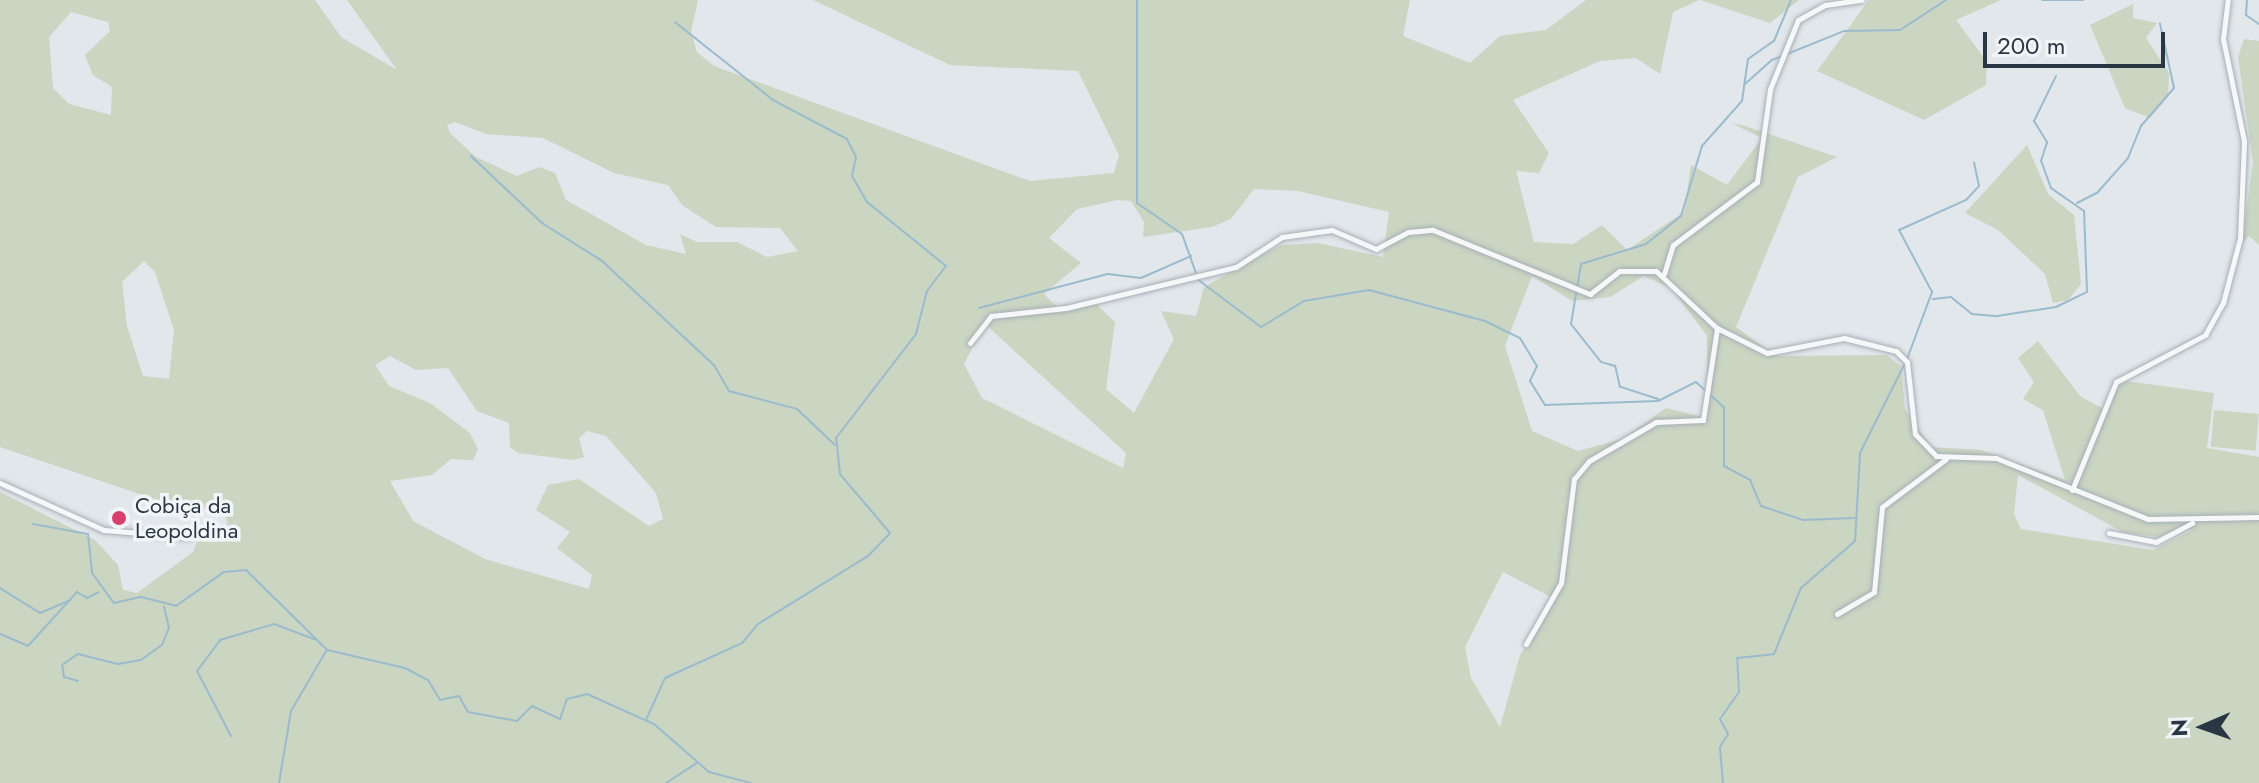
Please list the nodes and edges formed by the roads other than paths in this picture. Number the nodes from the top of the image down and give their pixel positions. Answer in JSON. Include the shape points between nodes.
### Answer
{"nodes":[{"id":1,"x":1862,"y":0,"type":"edge"},
{"id":2,"x":2228,"y":0,"type":"edge"},
{"id":3,"x":1664,"y":275,"type":"junction"},
{"id":4,"x":1717,"y":328,"type":"junction"},
{"id":5,"x":970,"y":343,"type":"dead end"},
{"id":6,"x":1947,"y":458,"type":"junction"},
{"id":7,"x":0,"y":483,"type":"edge"},
{"id":8,"x":2072,"y":490,"type":"junction"},
{"id":9,"x":2259,"y":517,"type":"edge"},
{"id":10,"x":2193,"y":522,"type":"junction"},
{"id":11,"x":2109,"y":533,"type":"dead end"},
{"id":12,"x":189,"y":537,"type":"dead end"},
{"id":13,"x":1837,"y":614,"type":"dead end"},
{"id":14,"x":1526,"y":644,"type":"dead end"}],
"edges":[{"from":1,"to":3,"type":"street","via":[[1825,5],[1798,20],[1770,89],[1757,182],[1673,245]]},
{"from":2,"to":8,"type":"street","via":[[2223,39],[2244,141],[2240,238],[2223,303],[2205,335],[2116,382]]},
{"from":3,"to":4,"type":"street"},
{"from":3,"to":5,"type":"street","via":[[1619,271],[1590,294],[1528,274],[1495,251],[1442,231],[1408,232],[1370,249],[1323,230],[1278,239],[1236,267],[1066,308],[991,316]]},
{"from":4,"to":6,"type":"street","via":[[1775,354],[1844,338],[1900,352],[1915,434]]},
{"from":4,"to":14,"type":"street","via":[[1703,420],[1656,422],[1589,461],[1574,479],[1561,583]]},
{"from":6,"to":8,"type":"street","via":[[1979,453]]},
{"from":6,"to":13,"type":"street","via":[[1882,507],[1874,592]]},
{"from":7,"to":12,"type":"street","via":[[104,530]]},
{"from":8,"to":10,"type":"street","via":[[2137,516]]},
{"from":9,"to":10,"type":"street"},
{"from":10,"to":11,"type":"street","via":[[2156,542]]}]}
